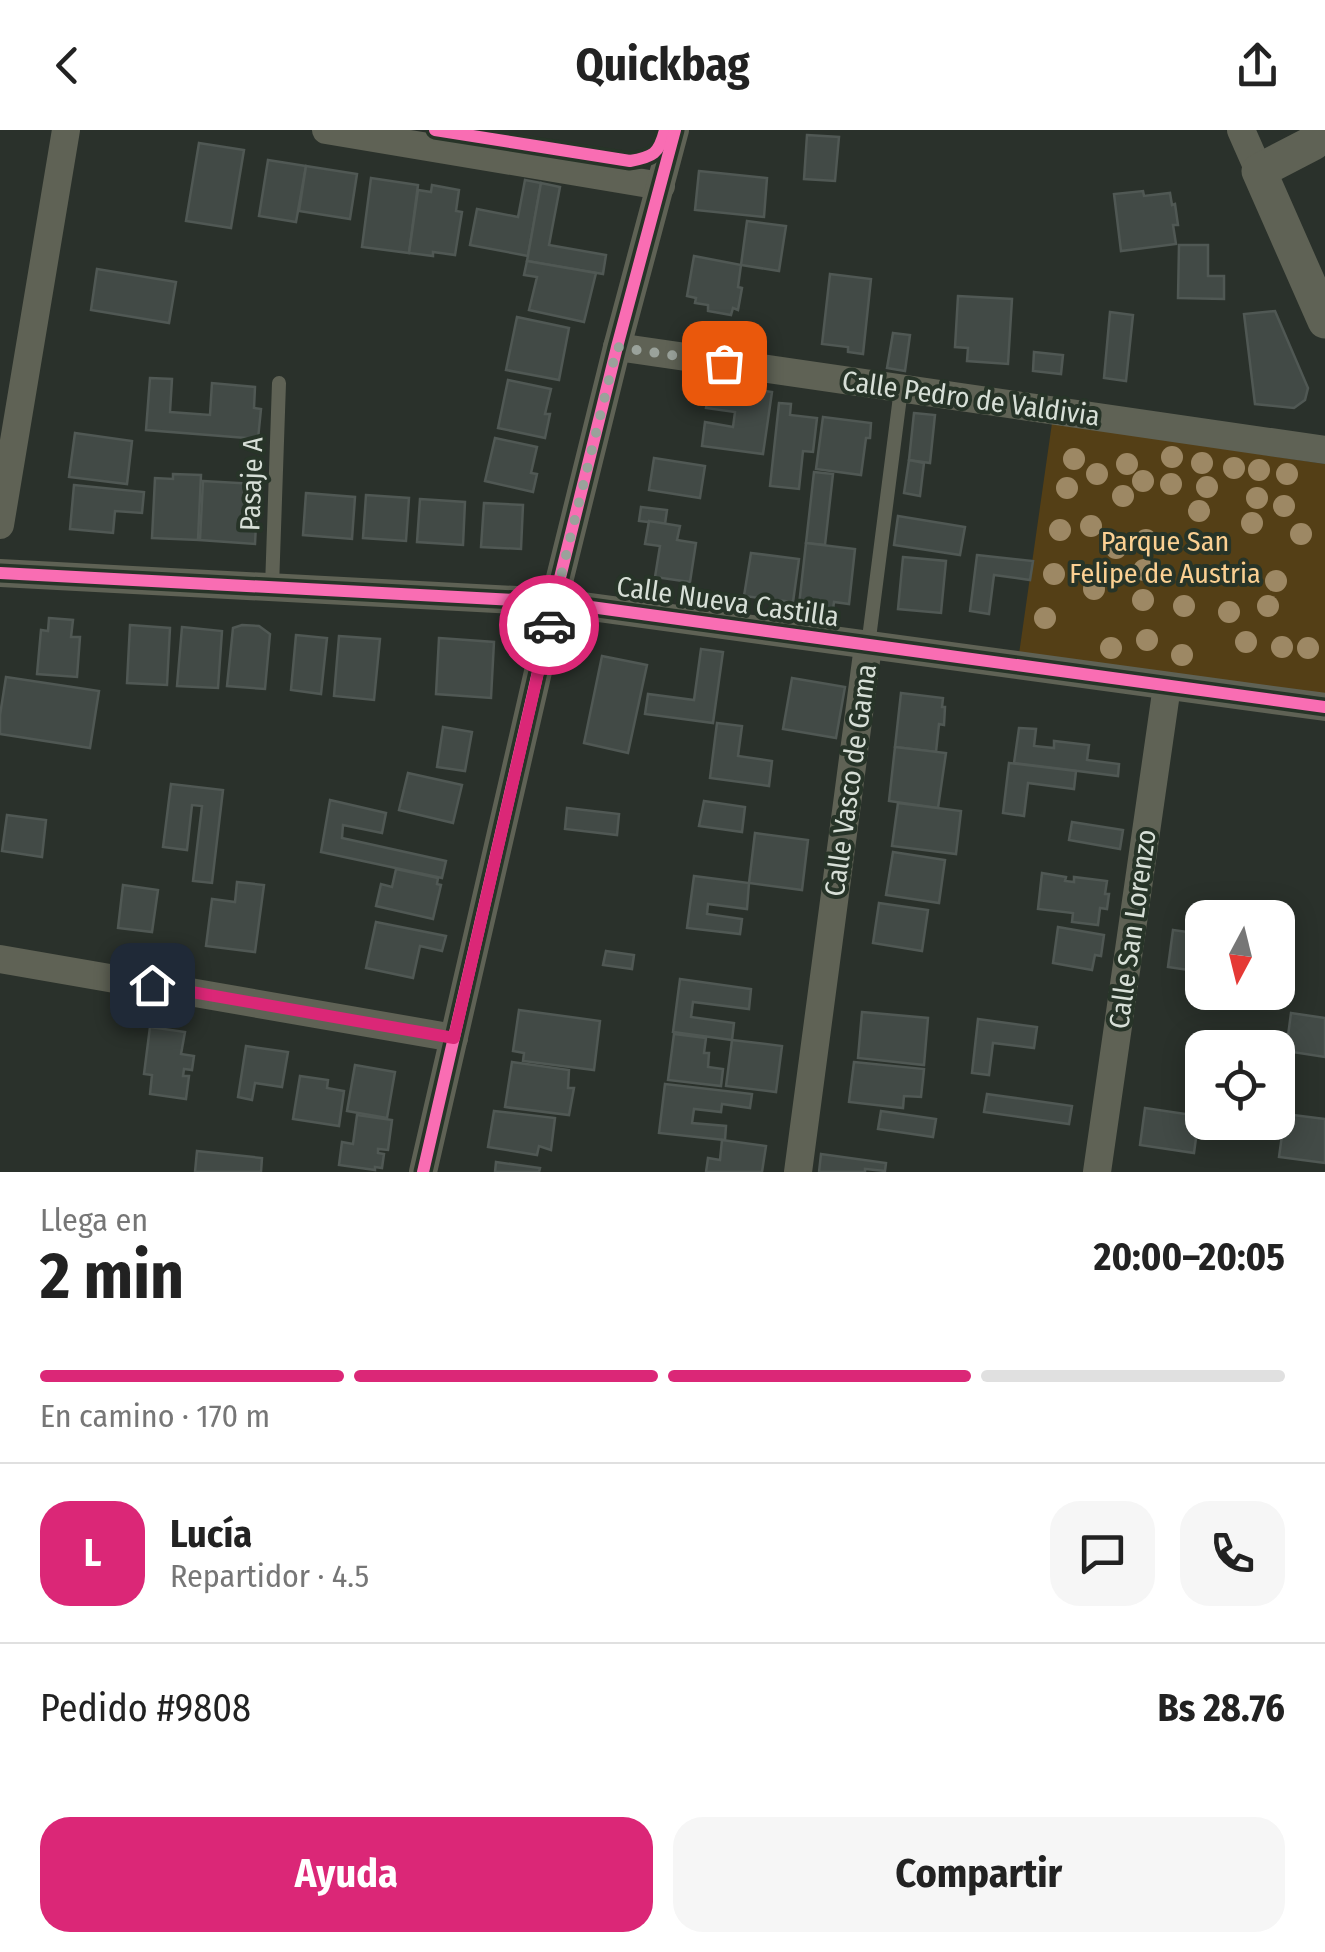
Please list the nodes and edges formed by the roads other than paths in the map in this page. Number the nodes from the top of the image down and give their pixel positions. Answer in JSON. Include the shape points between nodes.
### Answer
{"nodes":[{"id":1,"x":66,"y":130,"type":"edge"},
{"id":2,"x":326,"y":130,"type":"edge"},
{"id":3,"x":676,"y":130,"type":"edge"},
{"id":4,"x":1241,"y":130,"type":"edge"},
{"id":5,"x":1323,"y":130,"type":"edge"},
{"id":6,"x":1260,"y":171,"type":"junction"},
{"id":7,"x":661,"y":186,"type":"junction"},
{"id":8,"x":1324,"y":315,"type":"edge"},
{"id":9,"x":617,"y":347,"type":"junction"},
{"id":10,"x":280,"y":383,"type":"dead end"},
{"id":11,"x":901,"y":389,"type":"junction"},
{"id":12,"x":1325,"y":450,"type":"edge"},
{"id":13,"x":0,"y":525,"type":"edge"},
{"id":14,"x":0,"y":573,"type":"edge"},
{"id":15,"x":272,"y":587,"type":"junction"},
{"id":16,"x":554,"y":602,"type":"junction"},
{"id":17,"x":868,"y":646,"type":"junction"},
{"id":18,"x":1167,"y":686,"type":"junction"},
{"id":19,"x":1325,"y":707,"type":"edge"},
{"id":20,"x":0,"y":959,"type":"edge"},
{"id":21,"x":454,"y":1038,"type":"junction"},
{"id":22,"x":423,"y":1172,"type":"edge"},
{"id":23,"x":798,"y":1172,"type":"edge"},
{"id":24,"x":1097,"y":1172,"type":"edge"}],
"edges":[{"from":1,"to":13,"type":"street"},
{"from":2,"to":7,"type":"street"},
{"from":3,"to":7,"type":"street"},
{"from":4,"to":6,"type":"street"},
{"from":5,"to":6,"type":"street","via":[[1313,143]]},
{"from":6,"to":8,"type":"street"},
{"from":7,"to":9,"type":"street"},
{"from":9,"to":11,"type":"street","name":"Calle Pedro de Valdivia"},
{"from":9,"to":16,"type":"street"},
{"from":10,"to":15,"type":"lane","name":"Pasaje A"},
{"from":11,"to":12,"type":"street","name":"Calle Pedro de Valdivia"},
{"from":11,"to":17,"type":"lane","name":"Calle Vasco de Gama"},
{"from":14,"to":15,"type":"street","name":"Calle Nueva Castilla"},
{"from":15,"to":16,"type":"street","name":"Calle Nueva Castilla"},
{"from":16,"to":17,"type":"street","name":"Calle Nueva Castilla"},
{"from":16,"to":21,"type":"street"},
{"from":17,"to":18,"type":"street","name":"Calle Nueva Castilla"},
{"from":17,"to":23,"type":"street","name":"Calle Vasco de Gama"},
{"from":18,"to":19,"type":"street","name":"Calle Nueva Castilla"},
{"from":18,"to":24,"type":"street","name":"Calle San Lorenzo"},
{"from":20,"to":21,"type":"street"},
{"from":21,"to":22,"type":"street"}]}
